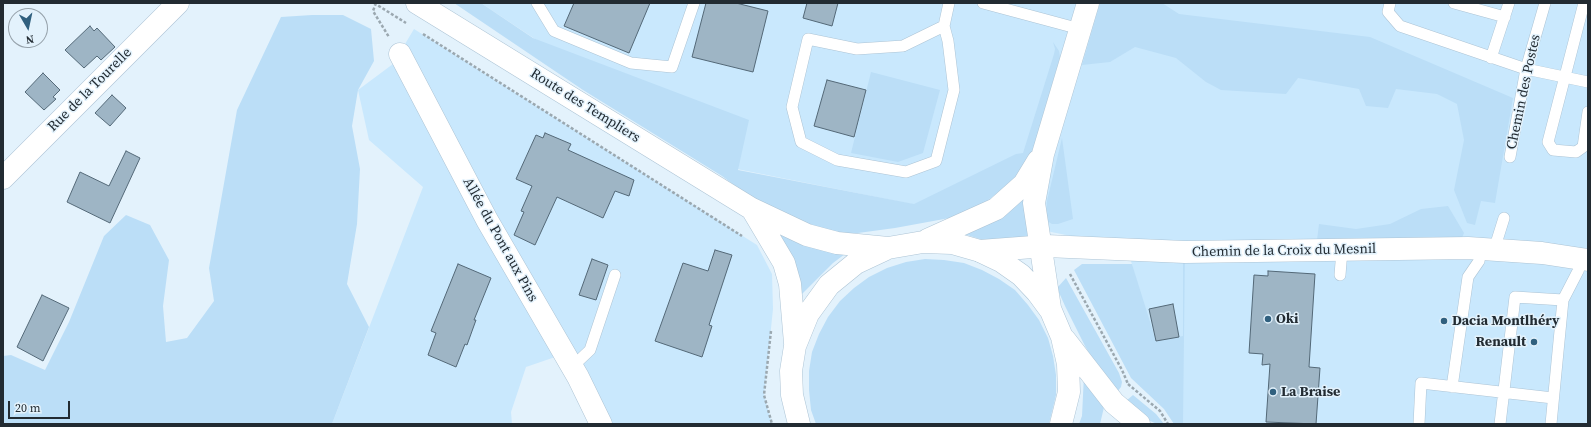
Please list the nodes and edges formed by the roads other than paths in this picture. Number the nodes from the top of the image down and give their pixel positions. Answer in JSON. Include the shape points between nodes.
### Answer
{"nodes":[{"id":1,"x":178,"y":3,"type":"edge"},
{"id":2,"x":417,"y":3,"type":"edge"},
{"id":3,"x":537,"y":3,"type":"edge"},
{"id":4,"x":694,"y":3,"type":"edge"},
{"id":5,"x":982,"y":3,"type":"edge"},
{"id":6,"x":1088,"y":3,"type":"edge"},
{"id":7,"x":1390,"y":3,"type":"edge"},
{"id":8,"x":1454,"y":3,"type":"edge"},
{"id":9,"x":1509,"y":3,"type":"edge"},
{"id":10,"x":1545,"y":3,"type":"edge"},
{"id":11,"x":1584,"y":3,"type":"edge"},
{"id":12,"x":948,"y":7,"type":"edge"},
{"id":13,"x":1505,"y":17,"type":"junction"},
{"id":14,"x":944,"y":26,"type":"junction"},
{"id":15,"x":1080,"y":29,"type":"junction"},
{"id":16,"x":400,"y":54,"type":"road end"},
{"id":17,"x":1492,"y":58,"type":"junction"},
{"id":18,"x":1526,"y":69,"type":"junction"},
{"id":19,"x":1566,"y":78,"type":"junction"},
{"id":20,"x":1588,"y":82,"type":"edge"},
{"id":21,"x":1588,"y":112,"type":"edge"},
{"id":22,"x":1043,"y":154,"type":"junction"},
{"id":23,"x":1510,"y":157,"type":"dead end"},
{"id":24,"x":3,"y":178,"type":"edge"},
{"id":25,"x":752,"y":209,"type":"junction"},
{"id":26,"x":1504,"y":218,"type":"dead end"},
{"id":27,"x":923,"y":242,"type":"junction"},
{"id":28,"x":1040,"y":246,"type":"junction"},
{"id":29,"x":888,"y":248,"type":"junction"},
{"id":30,"x":1487,"y":249,"type":"junction"},
{"id":31,"x":1342,"y":250,"type":"junction"},
{"id":32,"x":980,"y":251,"type":"junction"},
{"id":33,"x":1585,"y":260,"type":"edge"},
{"id":34,"x":614,"y":275,"type":"dead end"},
{"id":35,"x":1340,"y":275,"type":"dead end"},
{"id":36,"x":1563,"y":300,"type":"junction"},
{"id":37,"x":1051,"y":311,"type":"junction"},
{"id":38,"x":1062,"y":337,"type":"junction"},
{"id":39,"x":795,"y":346,"type":"junction"},
{"id":40,"x":572,"y":367,"type":"junction"},
{"id":41,"x":1452,"y":387,"type":"junction"},
{"id":42,"x":1503,"y":393,"type":"junction"},
{"id":43,"x":1553,"y":398,"type":"junction"},
{"id":44,"x":601,"y":424,"type":"edge"},
{"id":45,"x":799,"y":424,"type":"edge"},
{"id":46,"x":1061,"y":424,"type":"edge"},
{"id":47,"x":1140,"y":424,"type":"edge"},
{"id":48,"x":1420,"y":424,"type":"edge"},
{"id":49,"x":1500,"y":424,"type":"edge"},
{"id":50,"x":1551,"y":424,"type":"edge"}],
"edges":[{"from":1,"to":24,"type":"street","name":"Rue de la Tourelle"},
{"from":2,"to":25,"type":"street","name":"Route des Templiers"},
{"from":3,"to":4,"type":"lane","via":[[554,31],[631,63],[672,67]]},
{"from":5,"to":15,"type":"lane"},
{"from":6,"to":15,"type":"street"},
{"from":7,"to":17,"type":"lane","via":[[1388,12],[1400,26]]},
{"from":8,"to":13,"type":"lane"},
{"from":9,"to":13,"type":"lane"},
{"from":10,"to":18,"type":"lane","name":"Chemin des Postes"},
{"from":11,"to":19,"type":"lane"},
{"from":12,"to":14,"type":"lane"},
{"from":13,"to":17,"type":"lane"},
{"from":14,"to":14,"type":"lane","via":[[954,90],[936,161],[906,172],[837,160],[801,142],[792,107],[808,39],[857,49],[903,46]]},
{"from":15,"to":22,"type":"street"},
{"from":16,"to":40,"type":"street","name":"Allée du Pont aux Pins","via":[[487,220]]},
{"from":17,"to":18,"type":"lane"},
{"from":18,"to":19,"type":"lane"},
{"from":18,"to":23,"type":"lane","name":"Chemin des Postes"},
{"from":19,"to":20,"type":"lane"},
{"from":19,"to":21,"type":"lane","via":[[1548,142],[1554,150],[1576,152],[1583,147]]},
{"from":22,"to":27,"type":"street","via":[[1024,184],[996,209]]},
{"from":22,"to":28,"type":"street","via":[[1034,203]]},
{"from":25,"to":29,"type":"street","name":"Route des Templiers","via":[[807,236]]},
{"from":25,"to":39,"type":"street","name":"Route des Templiers","via":[[784,263],[790,284]]},
{"from":26,"to":30,"type":"lane"},
{"from":27,"to":29,"type":"street"},
{"from":27,"to":32,"type":"street","via":[[952,243]]},
{"from":28,"to":31,"type":"street","name":"Chemin de la Croix du Mesnil","via":[[1185,252]]},
{"from":28,"to":32,"type":"street","name":"Chemin de la Croix du Mesnil"},
{"from":28,"to":37,"type":"street"},
{"from":29,"to":39,"type":"street","via":[[856,263],[829,285],[808,314]]},
{"from":30,"to":31,"type":"street","name":"Chemin de la Croix du Mesnil"},
{"from":30,"to":33,"type":"street","name":"Chemin de la Croix du Mesnil","via":[[1542,253]]},
{"from":30,"to":41,"type":"lane","via":[[1468,277]]},
{"from":31,"to":35,"type":"lane"},
{"from":32,"to":37,"type":"street","via":[[1021,275]]},
{"from":33,"to":36,"type":"lane"},
{"from":34,"to":40,"type":"lane","via":[[590,350]]},
{"from":36,"to":42,"type":"lane","via":[[1515,297]]},
{"from":36,"to":43,"type":"lane"},
{"from":37,"to":38,"type":"street"},
{"from":38,"to":46,"type":"street","via":[[1068,364],[1069,392]]},
{"from":38,"to":47,"type":"street","via":[[1114,403]]},
{"from":39,"to":45,"type":"street","via":[[791,370],[792,395]]},
{"from":40,"to":44,"type":"street","name":"Allée du Pont aux Pins"},
{"from":41,"to":42,"type":"lane"},
{"from":41,"to":48,"type":"lane","via":[[1421,383]]},
{"from":42,"to":43,"type":"lane"},
{"from":42,"to":49,"type":"lane"},
{"from":43,"to":50,"type":"lane"}]}
